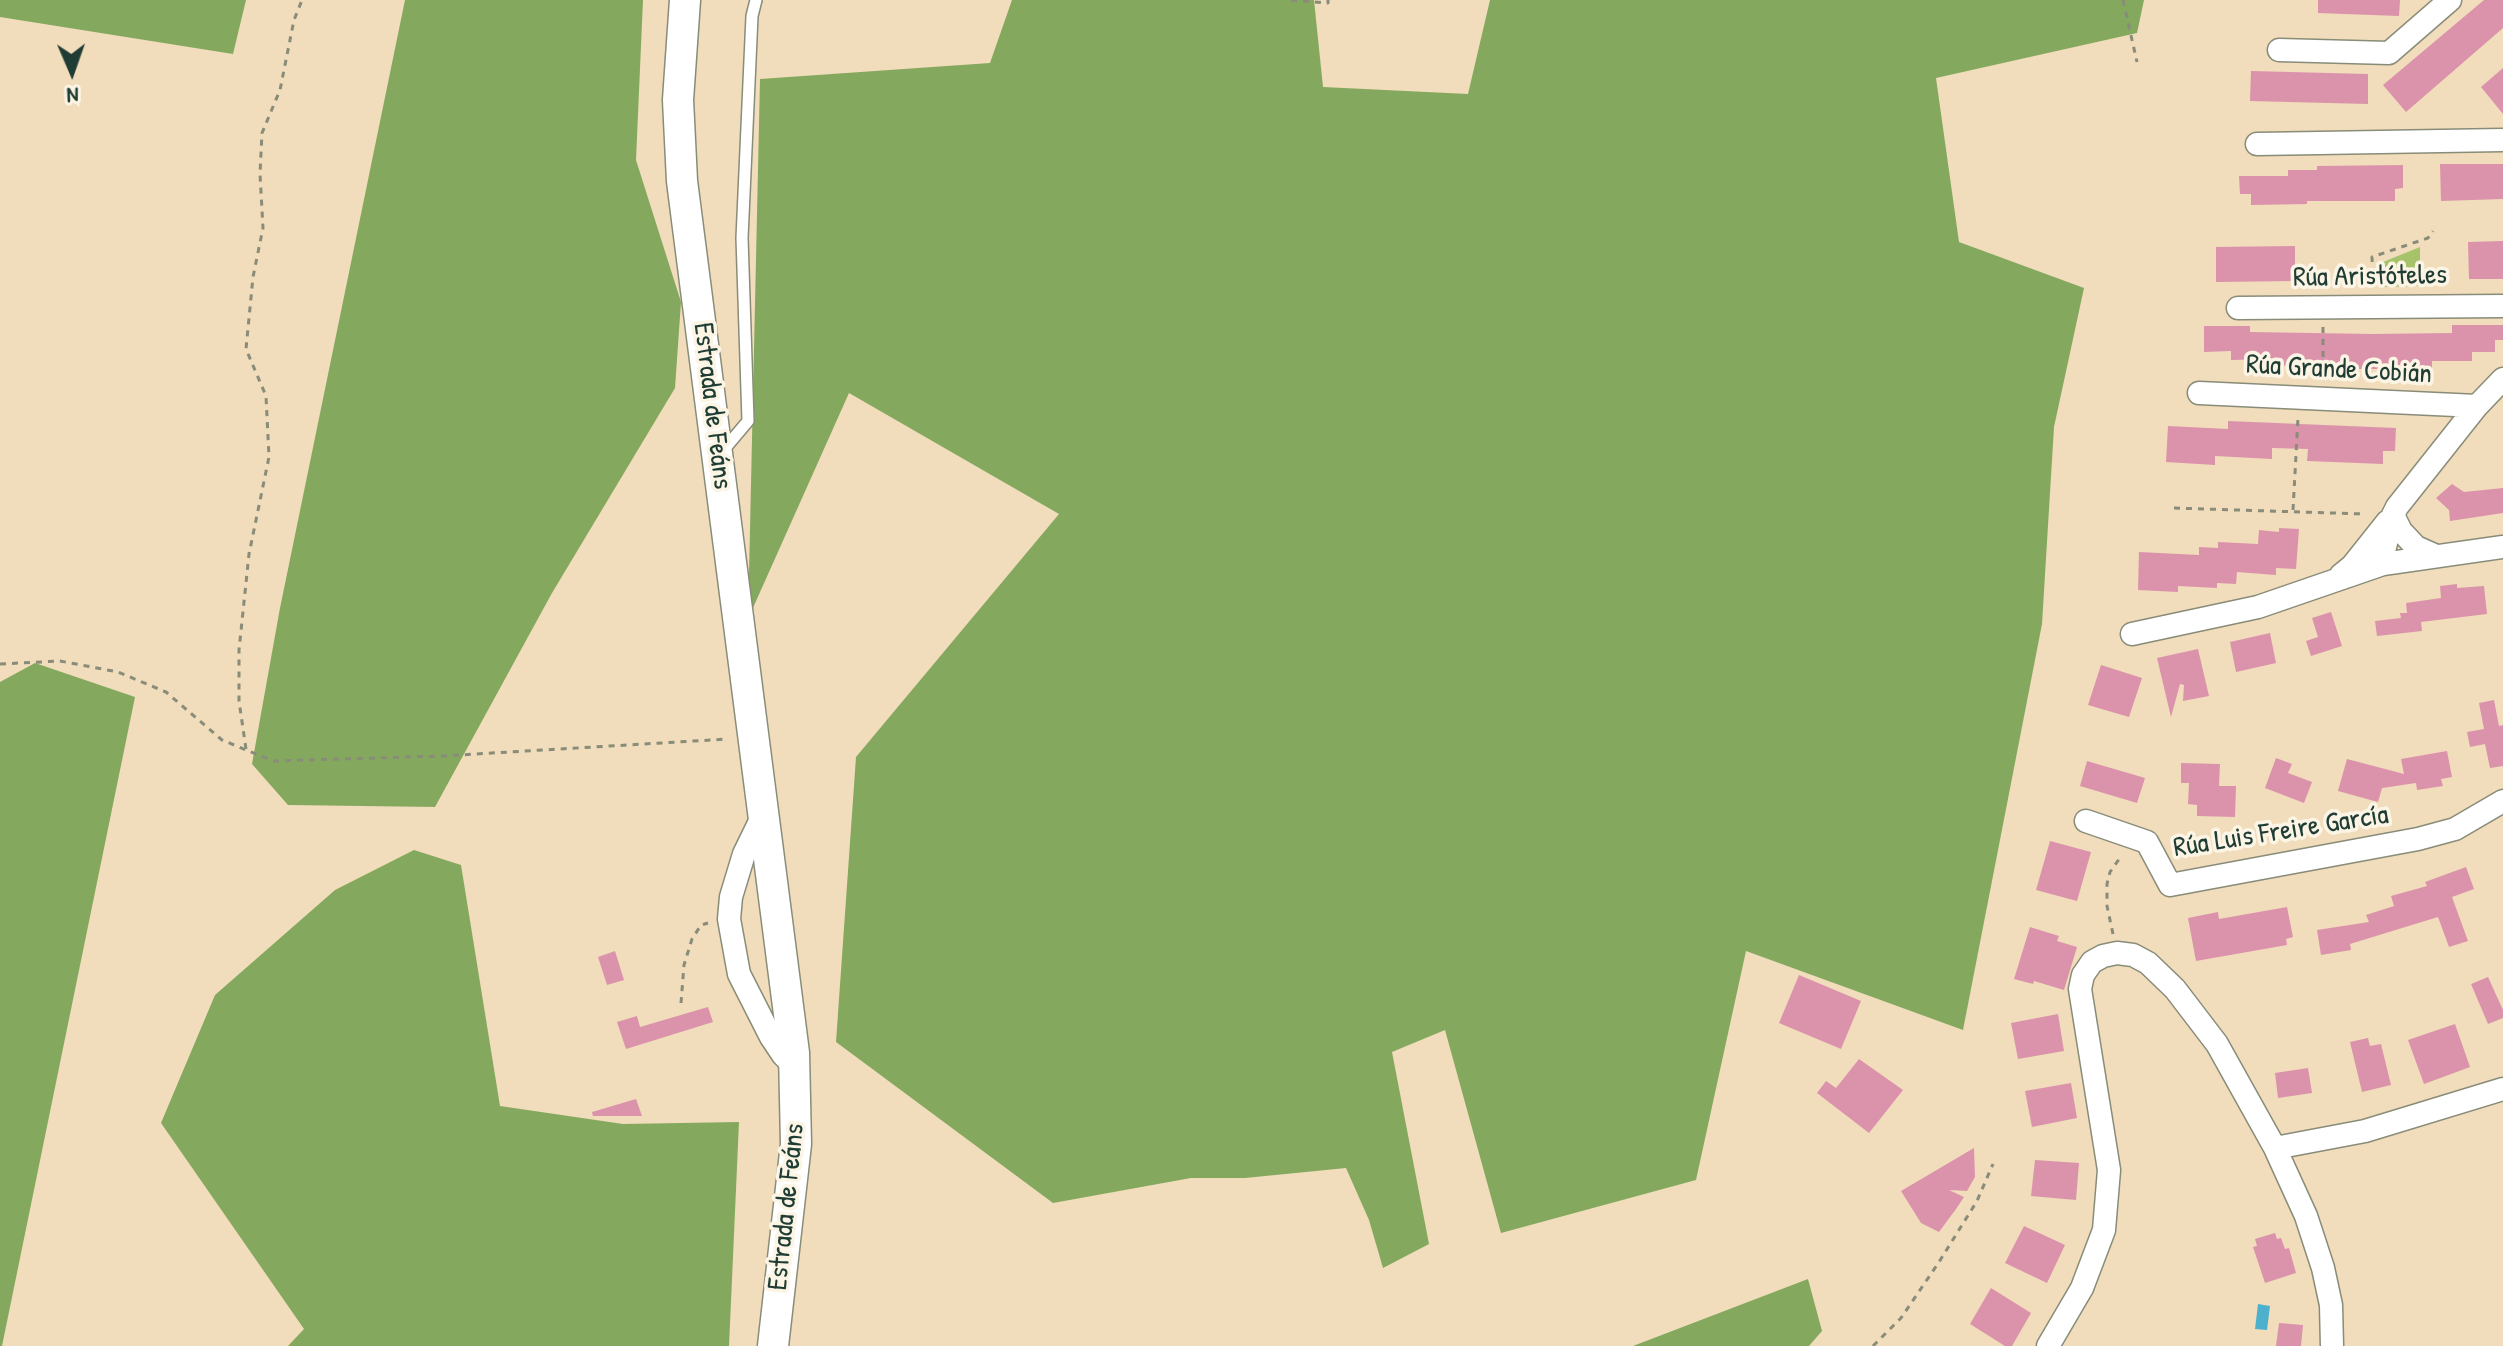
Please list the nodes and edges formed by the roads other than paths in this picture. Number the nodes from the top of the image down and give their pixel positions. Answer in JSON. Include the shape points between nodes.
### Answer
{"nodes":[{"id":1,"x":685,"y":0,"type":"edge"},
{"id":2,"x":756,"y":0,"type":"edge"},
{"id":3,"x":2450,"y":0,"type":"edge"},
{"id":4,"x":2279,"y":50,"type":"dead end"},
{"id":5,"x":2503,"y":140,"type":"edge"},
{"id":6,"x":2257,"y":144,"type":"dead end"},
{"id":7,"x":2503,"y":306,"type":"edge"},
{"id":8,"x":2238,"y":308,"type":"dead end"},
{"id":9,"x":2503,"y":379,"type":"edge"},
{"id":10,"x":2199,"y":393,"type":"dead end"},
{"id":11,"x":2477,"y":406,"type":"junction"},
{"id":12,"x":719,"y":456,"type":"junction"},
{"id":13,"x":2393,"y":515,"type":"junction"},
{"id":14,"x":2503,"y":547,"type":"edge"},
{"id":15,"x":2434,"y":555,"type":"junction"},
{"id":16,"x":2383,"y":564,"type":"junction"},
{"id":17,"x":2335,"y":580,"type":"junction"},
{"id":18,"x":2132,"y":634,"type":"dead end"},
{"id":19,"x":2503,"y":801,"type":"edge"},
{"id":20,"x":764,"y":812,"type":"junction"},
{"id":21,"x":2086,"y":821,"type":"dead end"},
{"id":22,"x":795,"y":1067,"type":"junction"},
{"id":23,"x":2503,"y":1089,"type":"edge"},
{"id":24,"x":2275,"y":1148,"type":"junction"},
{"id":25,"x":773,"y":1346,"type":"edge"},
{"id":26,"x":2048,"y":1346,"type":"edge"},
{"id":27,"x":2332,"y":1346,"type":"edge"}],
"edges":[{"from":1,"to":12,"type":"street","name":"Estrada de Feáns","via":[[678,100],[682,181]]},
{"from":2,"to":12,"type":"lane","via":[[742,238],[748,421]]},
{"from":3,"to":4,"type":"street","via":[[2389,53]]},
{"from":5,"to":6,"type":"street"},
{"from":7,"to":8,"type":"street","name":"Rúa Aristóteles"},
{"from":9,"to":11,"type":"street"},
{"from":10,"to":11,"type":"street","name":"Rúa Grande Cobián"},
{"from":11,"to":13,"type":"street"},
{"from":12,"to":20,"type":"street","name":"Estrada de Feáns"},
{"from":13,"to":15,"type":"street","via":[[2416,547]]},
{"from":13,"to":16,"type":"street"},
{"from":13,"to":17,"type":"street"},
{"from":14,"to":15,"type":"street"},
{"from":15,"to":16,"type":"street"},
{"from":16,"to":17,"type":"street"},
{"from":17,"to":18,"type":"street","via":[[2258,607]]},
{"from":19,"to":21,"type":"street","name":"Rúa Luis Freire García","via":[[2455,829],[2418,839],[2170,885],[2147,842]]},
{"from":20,"to":22,"type":"street","name":"Estrada de Feáns"},
{"from":20,"to":22,"type":"street","via":[[744,854],[729,919],[739,974],[771,1037]]},
{"from":22,"to":25,"type":"street","name":"Estrada de Feáns","via":[[796,1144]]},
{"from":23,"to":24,"type":"street","via":[[2365,1131]]},
{"from":24,"to":26,"type":"street","via":[[2217,1044],[2175,989],[2133,955],[2117,953],[2092,962],[2080,989],[2109,1170],[2104,1230],[2082,1288]]},
{"from":24,"to":27,"type":"street","via":[[2323,1268]]}]}
